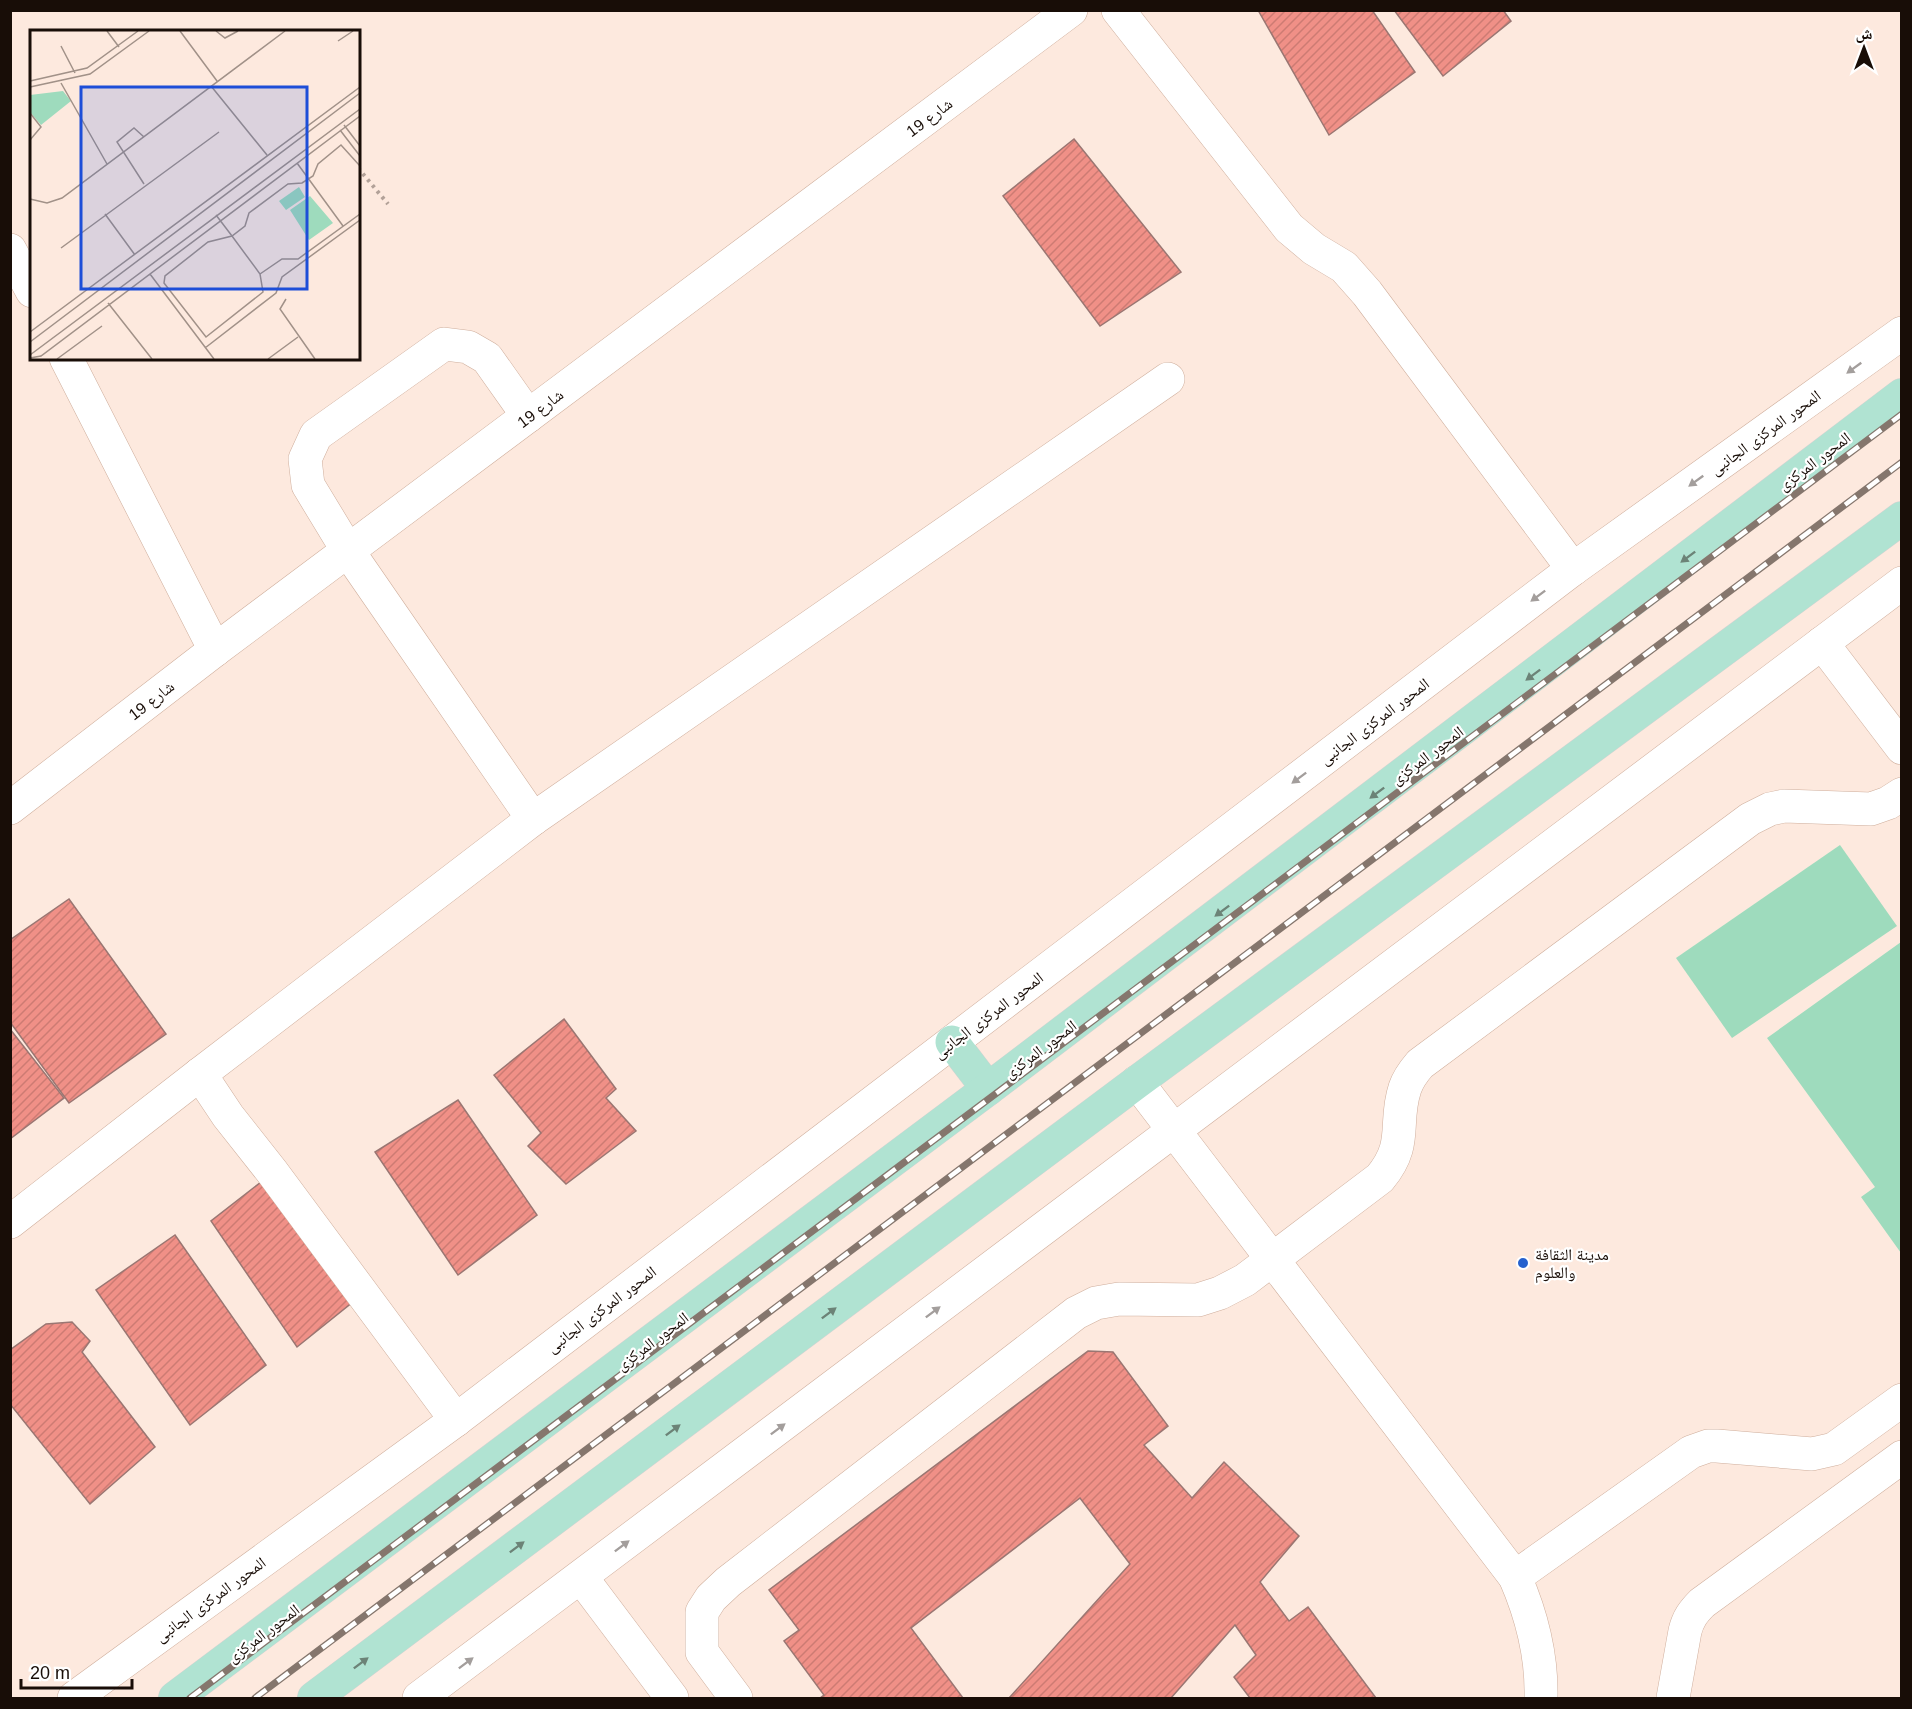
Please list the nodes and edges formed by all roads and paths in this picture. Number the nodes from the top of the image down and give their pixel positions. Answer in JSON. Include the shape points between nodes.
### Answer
{"nodes":[{"id":1,"x":1071,"y":10,"type":"edge"},
{"id":2,"x":1118,"y":10,"type":"edge"},
{"id":3,"x":360,"y":170,"type":"edge"},
{"id":4,"x":388,"y":204,"type":"dead end"},
{"id":5,"x":10,"y":250,"type":"edge"},
{"id":6,"x":30,"y":287,"type":"edge"},
{"id":7,"x":1902,"y":333,"type":"edge"},
{"id":8,"x":67,"y":360,"type":"edge"},
{"id":9,"x":1168,"y":379,"type":"dead end"},
{"id":10,"x":1902,"y":395,"type":"edge"},
{"id":11,"x":528,"y":416,"type":"junction"},
{"id":12,"x":1902,"y":518,"type":"edge"},
{"id":13,"x":348,"y":551,"type":"junction"},
{"id":14,"x":1573,"y":569,"type":"junction"},
{"id":15,"x":1902,"y":583,"type":"edge"},
{"id":16,"x":1822,"y":643,"type":"junction"},
{"id":17,"x":215,"y":650,"type":"junction"},
{"id":18,"x":1902,"y":748,"type":"edge"},
{"id":19,"x":1902,"y":794,"type":"edge"},
{"id":20,"x":10,"y":808,"type":"edge"},
{"id":21,"x":533,"y":819,"type":"junction"},
{"id":22,"x":952,"y":1042,"type":"junction"},
{"id":23,"x":200,"y":1074,"type":"junction"},
{"id":24,"x":1137,"y":1082,"type":"junction"},
{"id":25,"x":988,"y":1089,"type":"junction"},
{"id":26,"x":1174,"y":1131,"type":"junction"},
{"id":27,"x":10,"y":1222,"type":"edge"},
{"id":28,"x":1273,"y":1260,"type":"junction"},
{"id":29,"x":1902,"y":1400,"type":"edge"},
{"id":30,"x":456,"y":1420,"type":"junction"},
{"id":31,"x":1902,"y":1457,"type":"edge"},
{"id":32,"x":581,"y":1577,"type":"junction"},
{"id":33,"x":1515,"y":1577,"type":"junction"},
{"id":34,"x":74,"y":1698,"type":"edge"},
{"id":35,"x":175,"y":1698,"type":"edge"},
{"id":36,"x":314,"y":1698,"type":"edge"},
{"id":37,"x":419,"y":1698,"type":"edge"},
{"id":38,"x":672,"y":1698,"type":"edge"},
{"id":39,"x":736,"y":1698,"type":"edge"},
{"id":40,"x":1541,"y":1698,"type":"edge"},
{"id":41,"x":1672,"y":1698,"type":"edge"}],
"edges":[{"from":1,"to":11,"type":"street","name":"شارع 19"},
{"from":2,"to":14,"type":"street","via":[[1289,228],[1344,267],[1367,293]]},
{"from":3,"to":4,"type":"path"},
{"from":5,"to":6,"type":"street"},
{"from":7,"to":14,"type":"street","name":"المحور المركزى الجانبى","one_way":true},
{"from":8,"to":17,"type":"street"},
{"from":9,"to":21,"type":"street"},
{"from":10,"to":25,"type":"main road","name":"المحور المركزى","one_way":true},
{"from":11,"to":13,"type":"street","name":"شارع 19"},
{"from":11,"to":13,"type":"street","via":[[487,358],[468,346],[444,344],[316,435],[305,459],[308,485]]},
{"from":12,"to":24,"type":"main road"},
{"from":13,"to":17,"type":"street","name":"شارع 19"},
{"from":13,"to":21,"type":"street"},
{"from":14,"to":22,"type":"street","name":"المحور المركزى الجانبى","one_way":true},
{"from":15,"to":16,"type":"street"},
{"from":16,"to":18,"type":"street"},
{"from":16,"to":26,"type":"street"},
{"from":17,"to":20,"type":"street","name":"شارع 19"},
{"from":19,"to":28,"type":"street","via":[[1871,809],[1784,806],[1760,814],[1430,1055],[1405,1087],[1399,1143],[1388,1169]]},
{"from":21,"to":23,"type":"street"},
{"from":22,"to":25,"type":"main road"},
{"from":22,"to":30,"type":"street","name":"المحور المركزى الجانبى"},
{"from":23,"to":27,"type":"street"},
{"from":23,"to":30,"type":"street"},
{"from":24,"to":26,"type":"street"},
{"from":36,"to":24,"type":"main road","one_way":true},
{"from":25,"to":35,"type":"main road","name":"المحور المركزى"},
{"from":26,"to":28,"type":"street"},
{"from":32,"to":26,"type":"street","one_way":true},
{"from":28,"to":33,"type":"street"},
{"from":28,"to":39,"type":"street","via":[[1245,1280],[1198,1300],[1119,1299],[1096,1303],[1076,1313],[728,1582],[702,1612],[702,1652]]},
{"from":29,"to":33,"type":"street","via":[[1834,1449],[1823,1452],[1708,1446],[1691,1452]]},
{"from":30,"to":34,"type":"street","name":"المحور المركزى الجانبى"},
{"from":31,"to":41,"type":"street","via":[[1694,1611],[1685,1631]]},
{"from":37,"to":32,"type":"street","one_way":true},
{"from":32,"to":38,"type":"street"},
{"from":33,"to":40,"type":"street","via":[[1539,1653]]}]}
